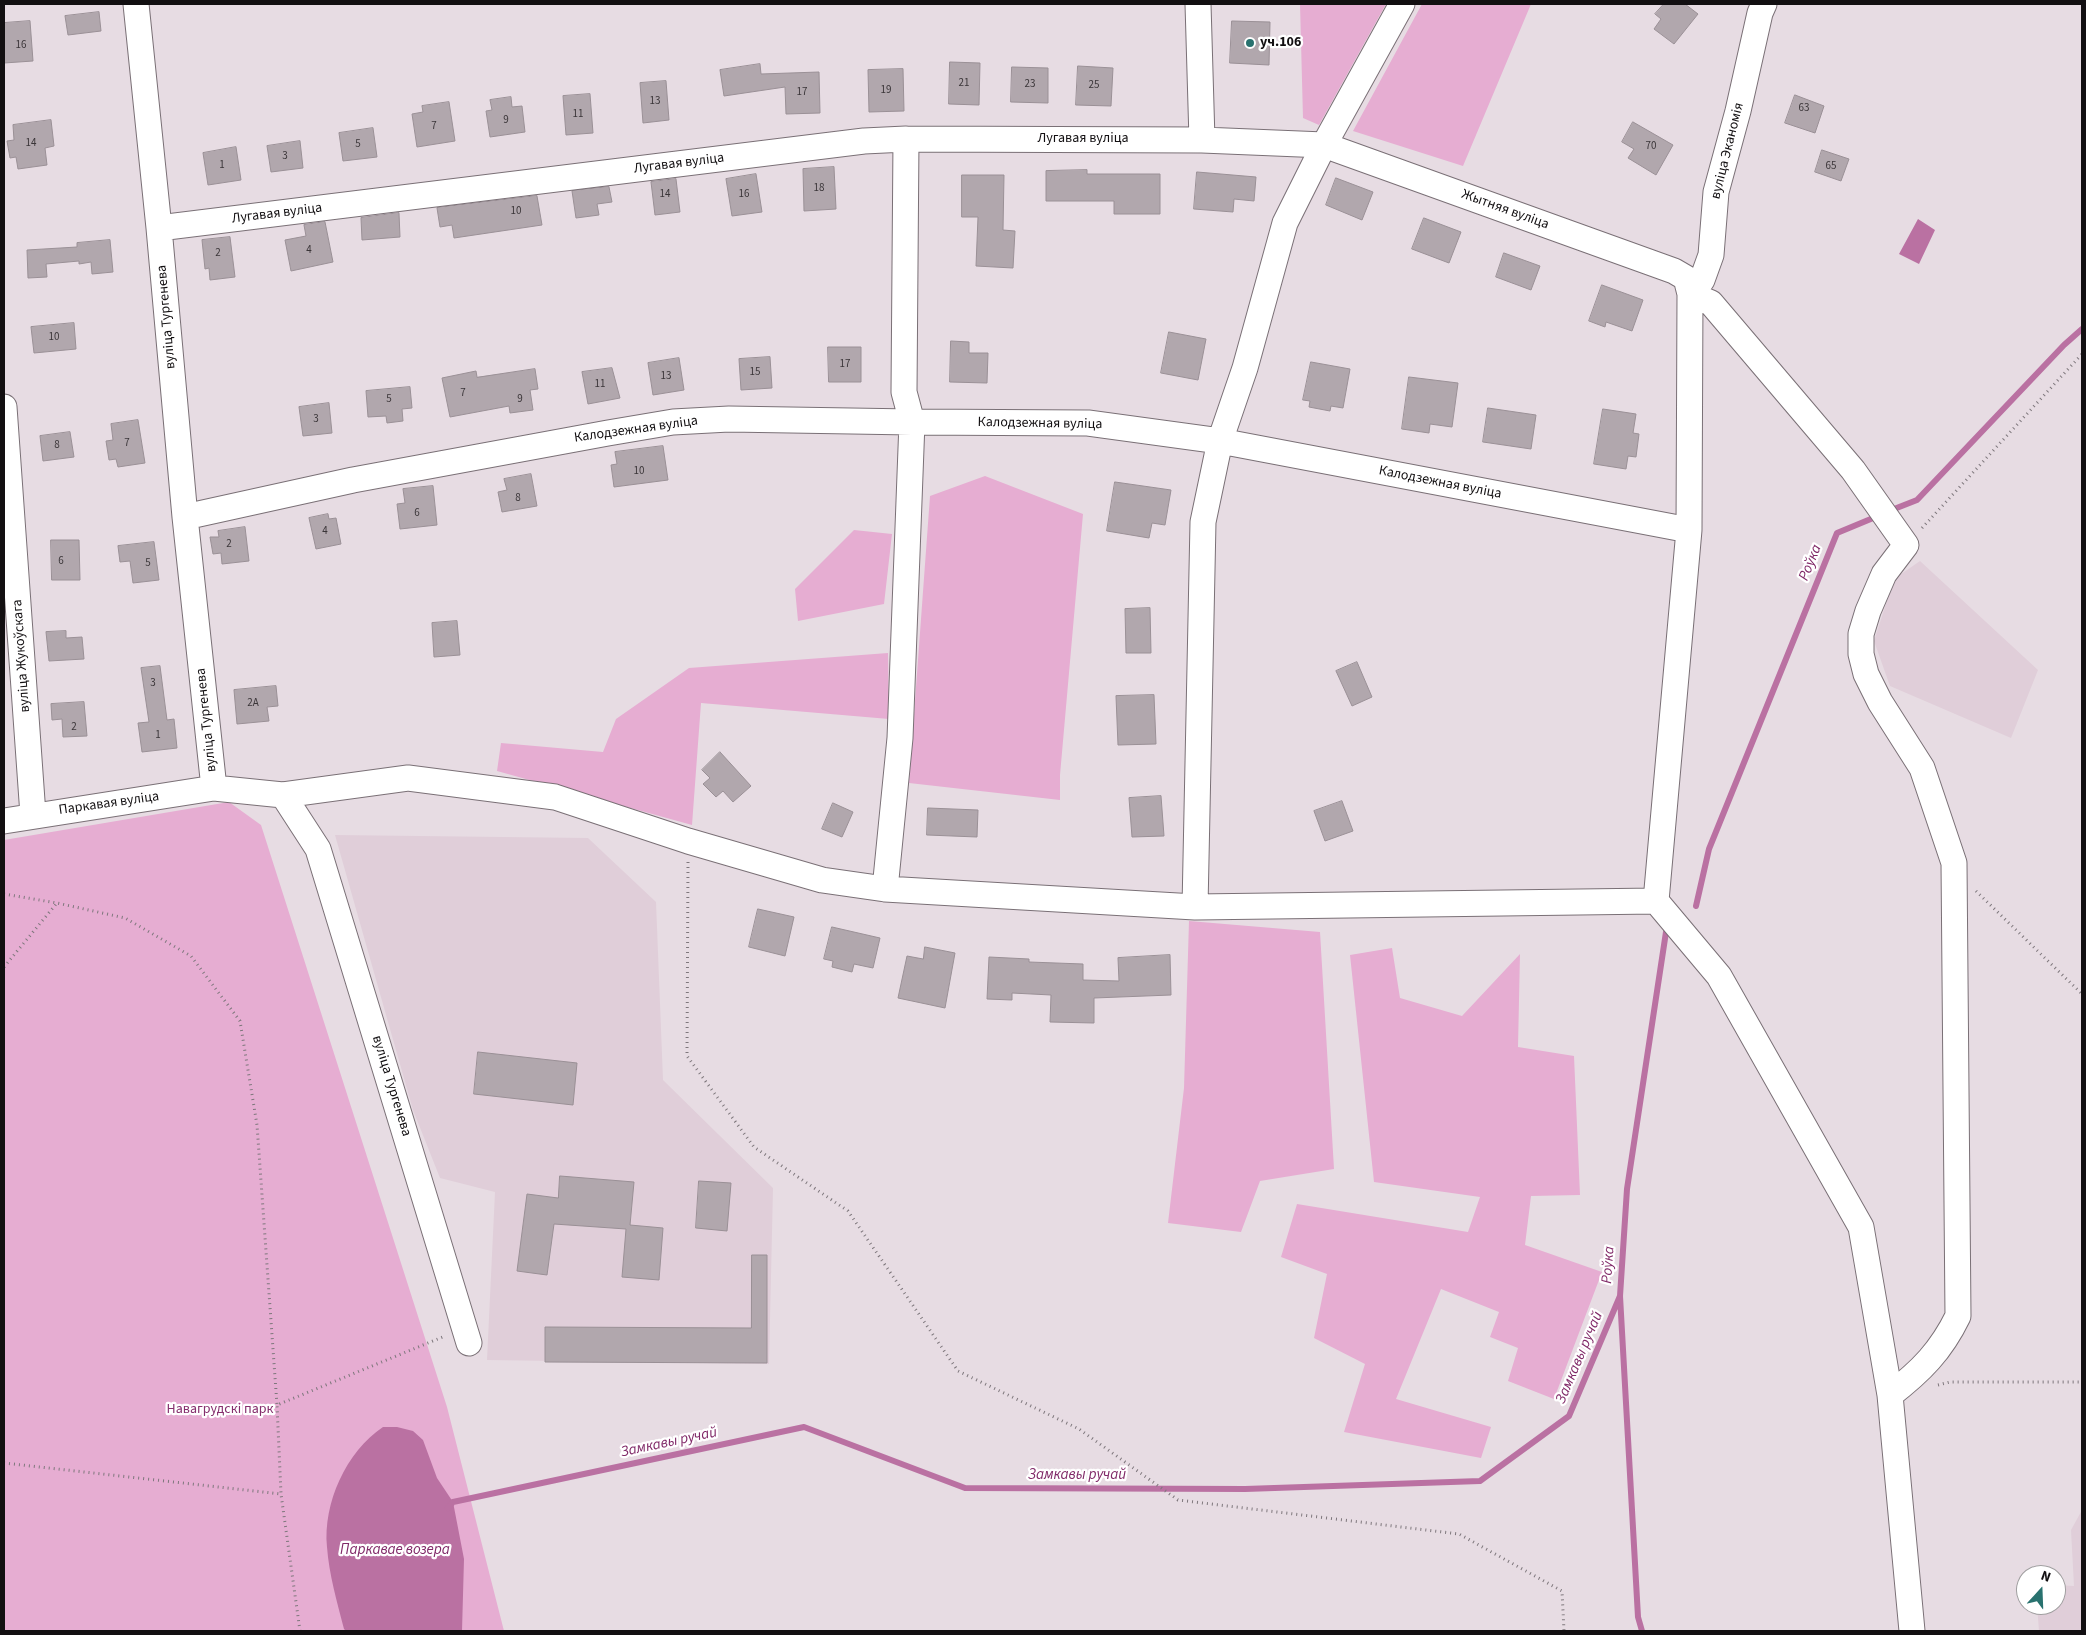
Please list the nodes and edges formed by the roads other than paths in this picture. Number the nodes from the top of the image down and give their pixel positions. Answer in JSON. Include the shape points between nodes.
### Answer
{"nodes":[{"id":1,"x":136,"y":4,"type":"edge"},
{"id":2,"x":1198,"y":4,"type":"edge"},
{"id":3,"x":1402,"y":4,"type":"edge"},
{"id":4,"x":1764,"y":4,"type":"edge"},
{"id":5,"x":906,"y":138,"type":"junction"},
{"id":6,"x":1202,"y":140,"type":"junction"},
{"id":7,"x":1324,"y":145,"type":"junction"},
{"id":8,"x":159,"y":228,"type":"junction"},
{"id":9,"x":1690,"y":294,"type":"junction"},
{"id":10,"x":4,"y":407,"type":"edge"},
{"id":11,"x":912,"y":422,"type":"junction"},
{"id":12,"x":1220,"y":441,"type":"junction"},
{"id":13,"x":185,"y":517,"type":"junction"},
{"id":14,"x":1689,"y":530,"type":"junction"},
{"id":15,"x":214,"y":788,"type":"junction"},
{"id":16,"x":283,"y":795,"type":"junction"},
{"id":17,"x":33,"y":815,"type":"junction"},
{"id":18,"x":4,"y":821,"type":"edge"},
{"id":19,"x":885,"y":890,"type":"junction"},
{"id":20,"x":1656,"y":901,"type":"junction"},
{"id":21,"x":1195,"y":907,"type":"junction"},
{"id":22,"x":467,"y":1335,"type":"road end"},
{"id":23,"x":1890,"y":1395,"type":"junction"},
{"id":24,"x":1912,"y":1631,"type":"edge"}],
"edges":[{"from":1,"to":8,"type":"street","name":"вуліца Тургенева"},
{"from":2,"to":6,"type":"street"},
{"from":3,"to":7,"type":"street"},
{"from":4,"to":9,"type":"street","name":"вуліца Эканомія","via":[[1716,192],[1711,255],[1702,280]]},
{"from":5,"to":6,"type":"street","name":"Лугавая вуліца"},
{"from":5,"to":8,"type":"street","name":"Лугавая вуліца"},
{"from":5,"to":11,"type":"street","via":[[904,392]]},
{"from":6,"to":7,"type":"street","name":"Жытняя вуліца"},
{"from":7,"to":9,"type":"street","name":"Жытняя вуліца","via":[[1674,271],[1686,278]]},
{"from":7,"to":12,"type":"street","via":[[1285,223],[1245,368]]},
{"from":8,"to":13,"type":"street","name":"вуліца Тургенева"},
{"from":9,"to":14,"type":"street"},
{"from":9,"to":23,"type":"street","via":[[1711,303],[1853,470],[1906,545],[1884,574],[1872,603],[1861,634],[1861,654],[1866,674],[1880,702],[1922,768],[1954,863],[1958,1316],[1946,1340],[1929,1361]]},
{"from":10,"to":17,"type":"street","name":"вуліца Жукоўскага"},
{"from":11,"to":12,"type":"street","name":"Калодзежная вуліца","via":[[1088,423]]},
{"from":11,"to":13,"type":"street","name":"Калодзежная вуліца","via":[[729,419],[673,422],[353,480]]},
{"from":11,"to":19,"type":"street","via":[[900,738]]},
{"from":12,"to":14,"type":"street","name":"Калодзежная вуліца"},
{"from":12,"to":21,"type":"street","via":[[1203,522]]},
{"from":13,"to":15,"type":"street","name":"вуліца Тургенева"},
{"from":14,"to":20,"type":"street"},
{"from":15,"to":16,"type":"street","name":"вуліца Тургенева"},
{"from":15,"to":17,"type":"street","name":"Паркавая вуліца"},
{"from":16,"to":19,"type":"street","via":[[408,778],[555,797],[688,841],[822,880]]},
{"from":16,"to":22,"type":"street","name":"вуліца Тургенева","via":[[318,849]]},
{"from":17,"to":18,"type":"street","name":"Паркавая вуліца"},
{"from":19,"to":21,"type":"street"},
{"from":20,"to":21,"type":"street"},
{"from":20,"to":23,"type":"street","via":[[1719,976],[1861,1226]]},
{"from":23,"to":24,"type":"street"}]}
